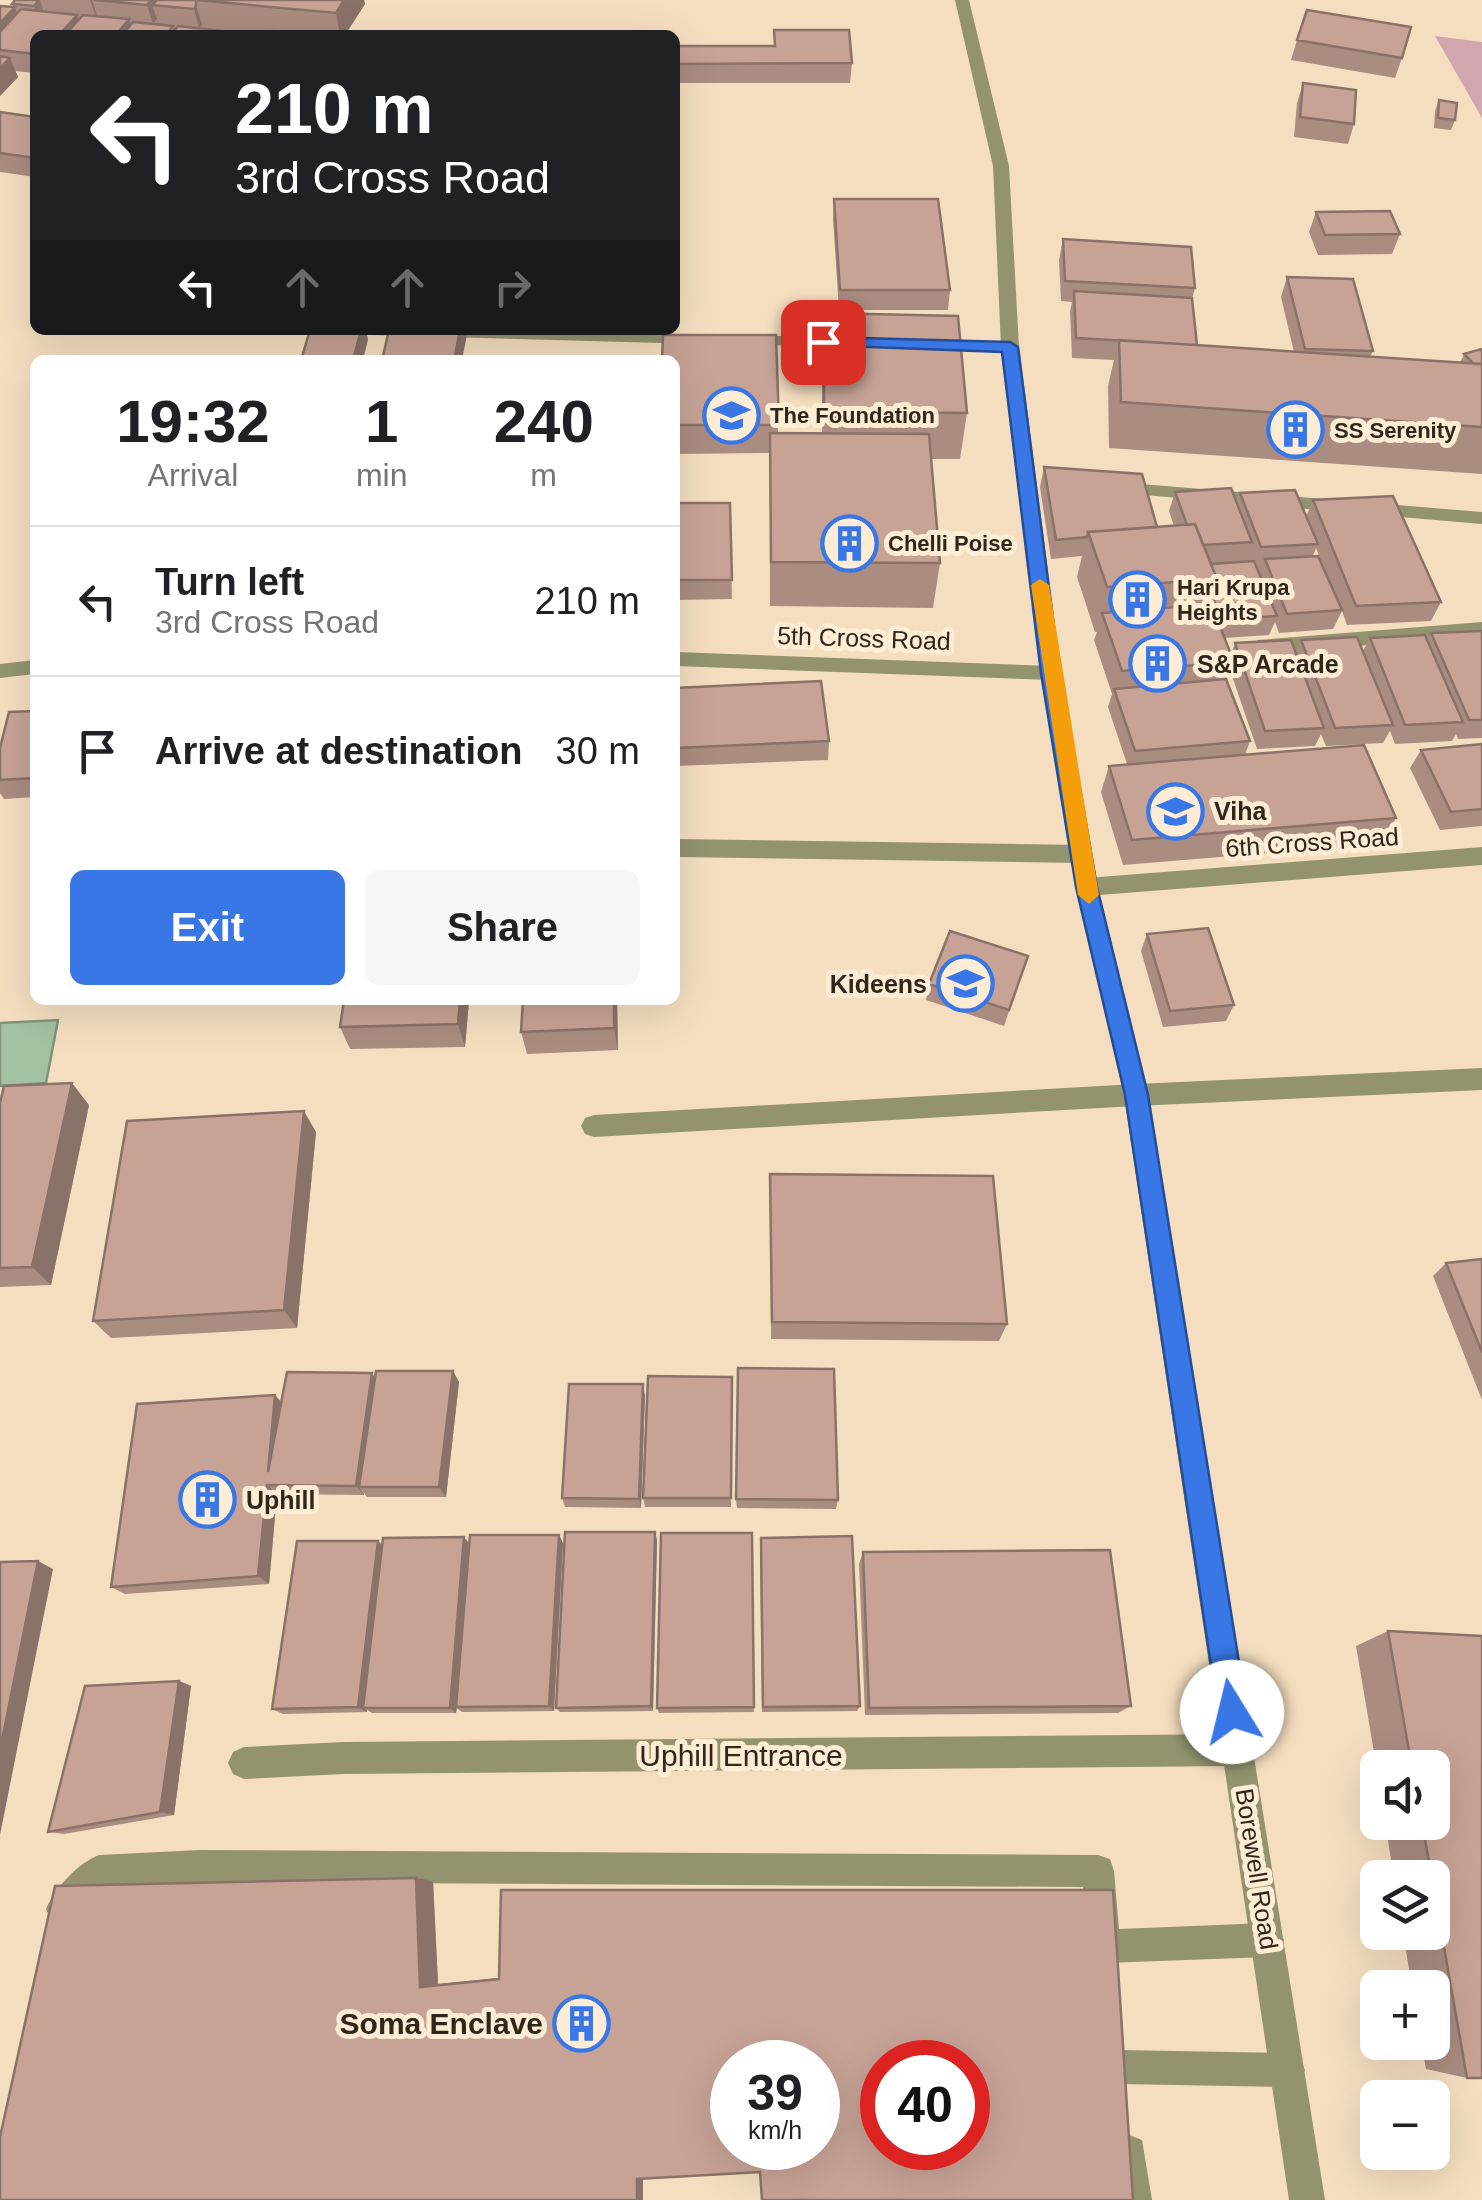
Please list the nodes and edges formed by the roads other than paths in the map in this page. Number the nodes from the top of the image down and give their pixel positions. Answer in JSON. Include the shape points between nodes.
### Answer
{"nodes":[{"id":1,"x":962,"y":0,"type":"edge"},
{"id":2,"x":612,"y":335,"type":"edge"},
{"id":3,"x":874,"y":344,"type":"edge"},
{"id":4,"x":912,"y":344,"type":"edge"},
{"id":5,"x":1010,"y":347,"type":"junction"},
{"id":6,"x":1086,"y":485,"type":"edge"},
{"id":7,"x":1482,"y":518,"type":"edge"},
{"id":8,"x":1482,"y":629,"type":"edge"},
{"id":9,"x":1235,"y":649,"type":"edge"},
{"id":10,"x":680,"y":659,"type":"edge"},
{"id":11,"x":30,"y":668,"type":"edge"},
{"id":12,"x":0,"y":670,"type":"edge"},
{"id":13,"x":1051,"y":673,"type":"junction"},
{"id":14,"x":680,"y":848,"type":"edge"},
{"id":15,"x":1081,"y":854,"type":"junction"},
{"id":16,"x":1482,"y":856,"type":"edge"},
{"id":17,"x":1087,"y":887,"type":"junction"},
{"id":18,"x":1482,"y":1080,"type":"edge"},
{"id":19,"x":1136,"y":1095,"type":"junction"},
{"id":20,"x":594,"y":1126,"type":"dead end"},
{"id":21,"x":1238,"y":1750,"type":"junction"},
{"id":22,"x":244,"y":1762,"type":"dead end"},
{"id":23,"x":50,"y":1937,"type":"edge"},
{"id":24,"x":1267,"y":1940,"type":"junction"},
{"id":25,"x":1288,"y":2070,"type":"junction"},
{"id":26,"x":1134,"y":2200,"type":"edge"},
{"id":27,"x":1307,"y":2200,"type":"edge"}],
"edges":[{"from":1,"to":5,"type":"street","name":"Borewell Road","via":[[1001,166]]},
{"from":2,"to":3,"type":"street"},
{"from":4,"to":5,"type":"street"},
{"from":5,"to":13,"type":"street","name":"Borewell Road","via":[[1036,481]]},
{"from":6,"to":7,"type":"street"},
{"from":8,"to":9,"type":"street"},
{"from":10,"to":13,"type":"street","name":"5th Cross Road"},
{"from":11,"to":12,"type":"street"},
{"from":13,"to":15,"type":"street","name":"Borewell Road"},
{"from":14,"to":15,"type":"street"},
{"from":15,"to":17,"type":"street","name":"Borewell Road"},
{"from":16,"to":17,"type":"street","name":"6th Cross Road"},
{"from":17,"to":19,"type":"street","name":"Borewell Road"},
{"from":18,"to":19,"type":"street"},
{"from":19,"to":20,"type":"street"},
{"from":19,"to":21,"type":"street","name":"Borewell Road"},
{"from":21,"to":22,"type":"street","name":"Uphill Entrance"},
{"from":21,"to":24,"type":"street","name":"Borewell Road"},
{"from":23,"to":24,"type":"street","via":[[54,1918],[98,1871],[200,1866],[1098,1871],[1108,1964]]},
{"from":24,"to":25,"type":"street","name":"Borewell Road"},
{"from":25,"to":26,"type":"street","via":[[1117,2050]]},
{"from":25,"to":27,"type":"street","name":"Borewell Road"}]}
